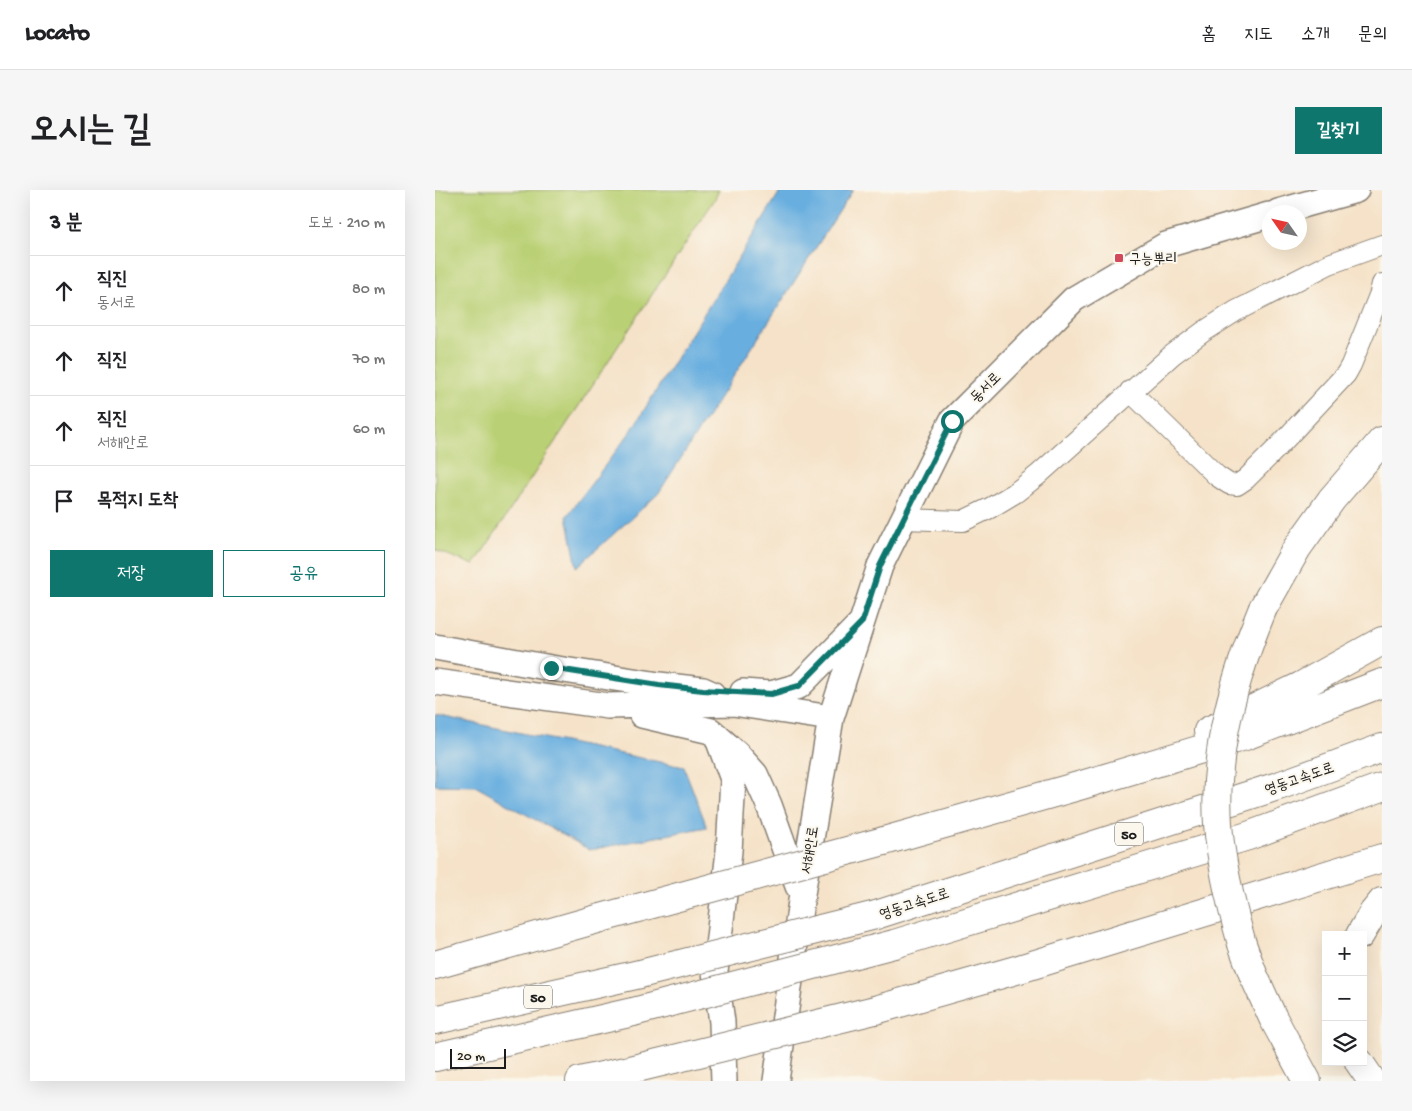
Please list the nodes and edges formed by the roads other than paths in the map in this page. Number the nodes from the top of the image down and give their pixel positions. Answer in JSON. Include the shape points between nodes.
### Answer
{"nodes":[{"id":1,"x":1356,"y":190,"type":"edge"},
{"id":2,"x":1303,"y":205,"type":"edge"},
{"id":3,"x":1262,"y":217,"type":"edge"},
{"id":4,"x":1382,"y":244,"type":"edge"},
{"id":5,"x":1382,"y":284,"type":"edge"},
{"id":6,"x":1130,"y":392,"type":"junction"},
{"id":7,"x":1382,"y":441,"type":"edge"},
{"id":8,"x":903,"y":519,"type":"junction"},
{"id":9,"x":862,"y":622,"type":"junction"},
{"id":10,"x":1382,"y":641,"type":"edge"},
{"id":11,"x":435,"y":647,"type":"edge"},
{"id":12,"x":435,"y":682,"type":"edge"},
{"id":13,"x":1382,"y":684,"type":"edge"},
{"id":14,"x":703,"y":690,"type":"junction"},
{"id":15,"x":733,"y":704,"type":"junction"},
{"id":16,"x":608,"y":706,"type":"junction"},
{"id":17,"x":831,"y":718,"type":"junction"},
{"id":18,"x":717,"y":736,"type":"junction"},
{"id":19,"x":1382,"y":748,"type":"edge"},
{"id":20,"x":1082,"y":785,"type":"junction"},
{"id":21,"x":1382,"y":787,"type":"edge"},
{"id":22,"x":1382,"y":858,"type":"edge"},
{"id":23,"x":802,"y":894,"type":"junction"},
{"id":24,"x":1382,"y":902,"type":"edge"},
{"id":25,"x":1362,"y":931,"type":"edge"},
{"id":26,"x":435,"y":965,"type":"edge"},
{"id":27,"x":435,"y":1020,"type":"edge"},
{"id":28,"x":435,"y":1057,"type":"edge"},
{"id":29,"x":1362,"y":1066,"type":"edge"},
{"id":30,"x":580,"y":1081,"type":"edge"},
{"id":31,"x":725,"y":1081,"type":"edge"},
{"id":32,"x":776,"y":1081,"type":"edge"},
{"id":33,"x":1307,"y":1081,"type":"edge"},
{"id":34,"x":1372,"y":1081,"type":"edge"}],
"edges":[{"from":1,"to":2,"type":"main road"},
{"from":3,"to":8,"type":"main road","name":"동서로","via":[[1166,245],[1073,299],[952,421]]},
{"from":4,"to":6,"type":"street","via":[[1329,264],[1236,311],[1172,355]]},
{"from":5,"to":6,"type":"street","via":[[1346,374],[1278,447],[1237,485],[1217,476]]},
{"from":6,"to":8,"type":"street","via":[[1038,475],[990,508],[963,521]]},
{"from":7,"to":33,"type":"highway","bridge":true,"via":[[1332,499],[1302,541],[1263,608],[1236,679],[1219,774],[1221,850],[1242,944],[1273,1018]]},
{"from":8,"to":9,"type":"main road","name":"동서로","via":[[880,566]]},
{"from":9,"to":14,"type":"main road","via":[[799,686],[771,694]]},
{"from":9,"to":17,"type":"main road","name":"동서로"},
{"from":10,"to":20,"type":"highway","via":[[1301,686],[1199,735]]},
{"from":11,"to":14,"type":"main road"},
{"from":12,"to":16,"type":"main road"},
{"from":13,"to":20,"type":"highway","via":[[1245,736]]},
{"from":14,"to":15,"type":"main road"},
{"from":15,"to":16,"type":"main road"},
{"from":15,"to":17,"type":"main road"},
{"from":16,"to":18,"type":"main road","via":[[711,731]]},
{"from":17,"to":23,"type":"main road","name":"서해안로"},
{"from":18,"to":23,"type":"main road","via":[[755,774]]},
{"from":18,"to":31,"type":"main road","via":[[733,779],[729,851],[715,972]]},
{"from":19,"to":27,"type":"highway","name":"영동고속도로","number":"50","bridge":true,"via":[[1281,785],[876,915],[640,974]]},
{"from":20,"to":26,"type":"highway","bridge":true},
{"from":21,"to":28,"type":"highway","number":"50","bridge":true,"via":[[1248,836],[894,944],[633,1012]]},
{"from":22,"to":30,"type":"highway","bridge":true,"via":[[875,1010]]},
{"from":23,"to":32,"type":"main road","name":"서해안로"},
{"from":24,"to":25,"type":"highway"},
{"from":29,"to":34,"type":"highway"}]}
